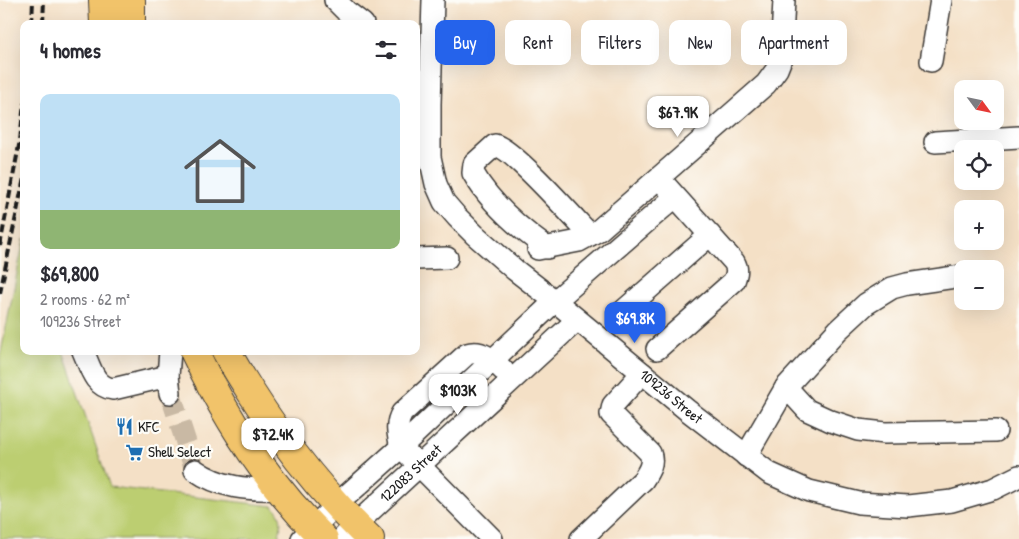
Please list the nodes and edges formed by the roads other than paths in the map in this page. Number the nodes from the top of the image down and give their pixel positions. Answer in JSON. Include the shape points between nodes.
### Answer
{"nodes":[{"id":1,"x":103,"y":0,"type":"edge"},
{"id":2,"x":131,"y":0,"type":"edge"},
{"id":3,"x":335,"y":0,"type":"edge"},
{"id":4,"x":433,"y":0,"type":"edge"},
{"id":5,"x":784,"y":0,"type":"edge"},
{"id":6,"x":941,"y":0,"type":"edge"},
{"id":7,"x":104,"y":20,"type":"edge"},
{"id":8,"x":131,"y":20,"type":"edge"},
{"id":9,"x":358,"y":20,"type":"edge"},
{"id":10,"x":931,"y":61,"type":"dead end"},
{"id":11,"x":423,"y":114,"type":"edge"},
{"id":12,"x":1019,"y":137,"type":"edge"},
{"id":13,"x":935,"y":142,"type":"dead end"},
{"id":14,"x":659,"y":178,"type":"junction"},
{"id":15,"x":676,"y":197,"type":"junction"},
{"id":16,"x":590,"y":235,"type":"junction"},
{"id":17,"x":710,"y":235,"type":"junction"},
{"id":18,"x":447,"y":258,"type":"dead end"},
{"id":19,"x":420,"y":259,"type":"edge"},
{"id":20,"x":954,"y":277,"type":"edge"},
{"id":21,"x":555,"y":301,"type":"junction"},
{"id":22,"x":621,"y":312,"type":"dead end"},
{"id":23,"x":577,"y":320,"type":"junction"},
{"id":24,"x":656,"y":349,"type":"dead end"},
{"id":25,"x":85,"y":355,"type":"edge"},
{"id":26,"x":196,"y":355,"type":"edge"},
{"id":27,"x":228,"y":355,"type":"edge"},
{"id":28,"x":493,"y":361,"type":"junction"},
{"id":29,"x":168,"y":367,"type":"edge"},
{"id":30,"x":642,"y":373,"type":"junction"},
{"id":31,"x":512,"y":379,"type":"junction"},
{"id":32,"x":786,"y":387,"type":"junction"},
{"id":33,"x":996,"y":431,"type":"dead end"},
{"id":34,"x":401,"y":447,"type":"junction"},
{"id":35,"x":746,"y":456,"type":"junction"},
{"id":36,"x":418,"y":466,"type":"junction"},
{"id":37,"x":195,"y":470,"type":"tunnel mouth"},
{"id":38,"x":1019,"y":476,"type":"edge"},
{"id":39,"x":279,"y":489,"type":"junction"},
{"id":40,"x":336,"y":505,"type":"junction"},
{"id":41,"x":356,"y":534,"type":"edge"},
{"id":42,"x":313,"y":535,"type":"edge"},
{"id":43,"x":492,"y":539,"type":"edge"},
{"id":44,"x":581,"y":539,"type":"edge"}],
"edges":[{"from":1,"to":7,"type":"main road"},
{"from":2,"to":8,"type":"main road"},
{"from":3,"to":9,"type":"street"},
{"from":4,"to":11,"type":"street","name":"109236 Street"},
{"from":5,"to":14,"type":"street","via":[[781,58],[777,69],[766,84]]},
{"from":6,"to":10,"type":"street"},
{"from":11,"to":21,"type":"street","name":"109236 Street","via":[[436,184],[444,202],[475,236]]},
{"from":12,"to":13,"type":"street"},
{"from":14,"to":15,"type":"street"},
{"from":14,"to":16,"type":"street"},
{"from":15,"to":17,"type":"street"},
{"from":15,"to":21,"type":"street","name":"122083 Street"},
{"from":16,"to":16,"type":"street","via":[[579,241],[542,248],[494,202],[472,173],[474,164],[495,145],[502,148],[530,172]]},
{"from":17,"to":22,"type":"street"},
{"from":17,"to":24,"type":"street","via":[[734,262],[737,268],[734,282]]},
{"from":18,"to":19,"type":"street"},
{"from":20,"to":32,"type":"street","via":[[892,288],[866,304]]},
{"from":21,"to":23,"type":"street","name":"109236 Street"},
{"from":21,"to":28,"type":"street","name":"122083 Street"},
{"from":23,"to":30,"type":"street","name":"109236 Street"},
{"from":23,"to":31,"type":"street","name":"122083 Street"},
{"from":25,"to":29,"type":"street","via":[[94,376],[105,388],[113,389]]},
{"from":26,"to":39,"type":"main road","via":[[232,421]]},
{"from":27,"to":40,"type":"main road","via":[[247,388]]},
{"from":28,"to":31,"type":"street"},
{"from":28,"to":34,"type":"street","name":"122083 Street"},
{"from":30,"to":35,"type":"street","name":"109236 Street"},
{"from":30,"to":44,"type":"street","via":[[613,405],[611,414],[650,453],[652,458],[648,472]]},
{"from":31,"to":36,"type":"street","name":"122083 Street"},
{"from":32,"to":33,"type":"street","via":[[807,410],[858,430],[884,434]]},
{"from":32,"to":35,"type":"street"},
{"from":34,"to":36,"type":"street"},
{"from":34,"to":40,"type":"street","name":"122083 Street"},
{"from":35,"to":38,"type":"street","name":"109236 Street","via":[[769,473],[809,491],[859,503],[908,506],[952,501],[993,489]]},
{"from":36,"to":41,"type":"street","name":"122083 Street"},
{"from":36,"to":43,"type":"street"},
{"from":37,"to":39,"type":"street","via":[[222,484],[255,490]]},
{"from":39,"to":42,"type":"main road"},
{"from":40,"to":41,"type":"main road"},
{"from":40,"to":42,"type":"street","name":"122083 Street"}]}
